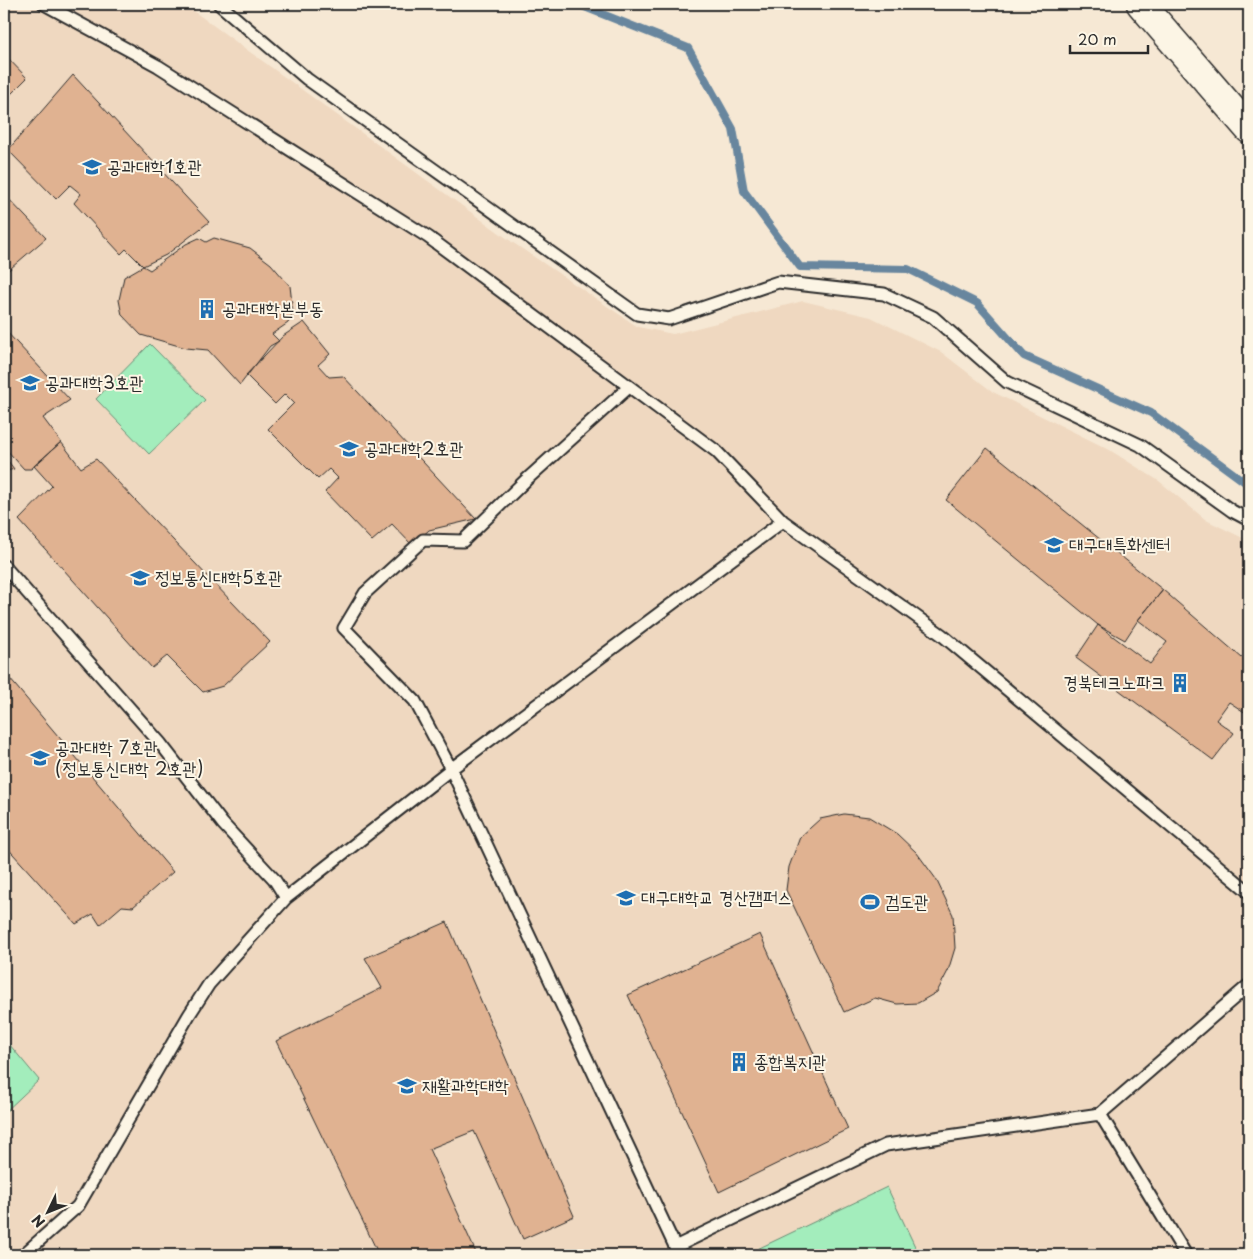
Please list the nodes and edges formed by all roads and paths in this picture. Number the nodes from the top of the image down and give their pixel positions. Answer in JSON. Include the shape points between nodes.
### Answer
{"nodes":[{"id":1,"x":44,"y":4,"type":"edge"},
{"id":2,"x":219,"y":4,"type":"edge"},
{"id":3,"x":1141,"y":4,"type":"edge"},
{"id":4,"x":1249,"y":129,"type":"edge"},
{"id":5,"x":630,"y":387,"type":"junction"},
{"id":6,"x":1249,"y":520,"type":"edge"},
{"id":7,"x":783,"y":521,"type":"junction"},
{"id":8,"x":4,"y":566,"type":"edge"},
{"id":9,"x":451,"y":769,"type":"junction"},
{"id":10,"x":1249,"y":892,"type":"edge"},
{"id":11,"x":286,"y":898,"type":"junction"},
{"id":12,"x":1249,"y":985,"type":"edge"},
{"id":13,"x":1100,"y":1114,"type":"junction"},
{"id":14,"x":677,"y":1251,"type":"edge"},
{"id":15,"x":23,"y":1255,"type":"edge"},
{"id":16,"x":1186,"y":1255,"type":"edge"}],
"edges":[{"from":1,"to":5,"type":"lane","via":[[158,66],[428,237]]},
{"from":2,"to":6,"type":"lane","via":[[307,79],[637,314],[669,319],[778,282],[884,294],[933,317],[1007,382],[1140,445]]},
{"from":3,"to":4,"type":"street"},
{"from":5,"to":7,"type":"lane","via":[[716,451]]},
{"from":5,"to":9,"type":"lane","via":[[463,541],[423,540],[366,593],[344,628],[415,701]]},
{"from":7,"to":9,"type":"lane"},
{"from":7,"to":10,"type":"lane","via":[[942,635]]},
{"from":8,"to":11,"type":"lane","via":[[161,744],[223,824],[274,879]]},
{"from":9,"to":11,"type":"lane"},
{"from":9,"to":14,"type":"lane"},
{"from":11,"to":15,"type":"lane","via":[[209,984],[78,1206]]},
{"from":12,"to":13,"type":"lane"},
{"from":13,"to":14,"type":"lane","via":[[886,1145]]},
{"from":13,"to":16,"type":"lane"}]}
